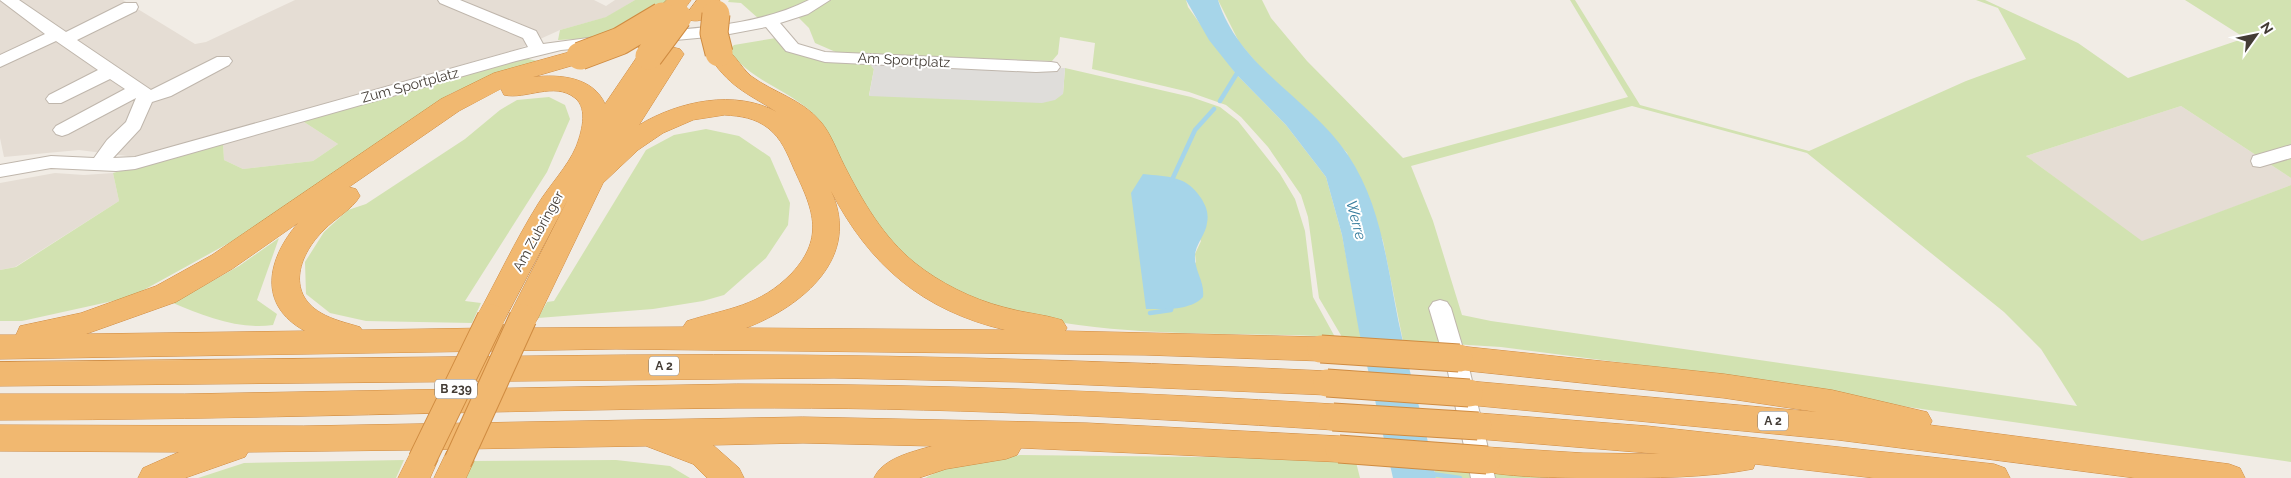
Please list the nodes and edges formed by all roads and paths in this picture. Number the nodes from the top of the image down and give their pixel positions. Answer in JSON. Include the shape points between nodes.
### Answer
{"nodes":[{"id":1,"x":8,"y":0,"type":"edge"},
{"id":2,"x":446,"y":0,"type":"edge"},
{"id":3,"x":822,"y":0,"type":"edge"},
{"id":4,"x":130,"y":7,"type":"dead end"},
{"id":5,"x":694,"y":8,"type":"edge"},
{"id":6,"x":771,"y":22,"type":"junction"},
{"id":7,"x":61,"y":36,"type":"junction"},
{"id":8,"x":538,"y":50,"type":"junction"},
{"id":9,"x":660,"y":55,"type":"junction"},
{"id":10,"x":223,"y":61,"type":"dead end"},
{"id":11,"x":0,"y":62,"type":"edge"},
{"id":12,"x":1051,"y":67,"type":"dead end"},
{"id":13,"x":111,"y":70,"type":"junction"},
{"id":14,"x":142,"y":94,"type":"junction"},
{"id":15,"x":55,"y":99,"type":"dead end"},
{"id":16,"x":62,"y":130,"type":"dead end"},
{"id":17,"x":589,"y":144,"type":"junction"},
{"id":18,"x":2291,"y":151,"type":"edge"},
{"id":19,"x":2260,"y":161,"type":"dead end"},
{"id":20,"x":99,"y":164,"type":"junction"},
{"id":21,"x":0,"y":171,"type":"edge"},
{"id":22,"x":592,"y":178,"type":"junction"},
{"id":23,"x":1440,"y":308,"type":"dead end"},
{"id":24,"x":0,"y":338,"type":"edge"},
{"id":25,"x":616,"y":338,"type":"junction"},
{"id":26,"x":401,"y":343,"type":"junction"},
{"id":27,"x":1145,"y":343,"type":"junction"},
{"id":28,"x":0,"y":347,"type":"edge"},
{"id":29,"x":0,"y":374,"type":"edge"},
{"id":30,"x":0,"y":407,"type":"edge"},
{"id":31,"x":635,"y":432,"type":"junction"},
{"id":32,"x":1087,"y":436,"type":"junction"},
{"id":33,"x":0,"y":438,"type":"edge"},
{"id":34,"x":303,"y":439,"type":"junction"},
{"id":35,"x":1768,"y":454,"type":"junction"},
{"id":36,"x":2076,"y":456,"type":"junction"},
{"id":37,"x":418,"y":469,"type":"edge"},
{"id":38,"x":454,"y":469,"type":"edge"},
{"id":39,"x":1485,"y":469,"type":"edge"},
{"id":40,"x":154,"y":478,"type":"edge"},
{"id":41,"x":728,"y":478,"type":"edge"},
{"id":42,"x":890,"y":478,"type":"edge"},
{"id":43,"x":1994,"y":478,"type":"edge"},
{"id":44,"x":2229,"y":478,"type":"edge"}],
"edges":[{"from":1,"to":7,"type":"street"},
{"from":2,"to":8,"type":"street","via":[[530,35]]},
{"from":3,"to":6,"type":"street","name":"Zum Sportplatz"},
{"from":4,"to":7,"type":"street"},
{"from":5,"to":9,"type":"highway","name":"Am Zubringer","number":"B 239","bridge":true},
{"from":5,"to":24,"type":"highway","bridge":true,"via":[[580,56],[502,78],[458,100],[222,262],[166,294],[83,324]]},
{"from":5,"to":27,"type":"highway","bridge":true,"via":[[714,33],[719,53],[734,74],[804,117],[869,233],[900,266],[932,289],[971,308],[1022,325],[1120,336]]},
{"from":6,"to":8,"type":"street","name":"Zum Sportplatz","via":[[732,30],[580,43]]},
{"from":6,"to":12,"type":"street","name":"Am Sportplatz","via":[[787,44],[806,53],[831,57]]},
{"from":7,"to":11,"type":"street"},
{"from":7,"to":13,"type":"street"},
{"from":8,"to":20,"type":"street","name":"Zum Sportplatz","via":[[136,163]]},
{"from":9,"to":17,"type":"highway","name":"Am Zubringer","number":"B 239"},
{"from":9,"to":22,"type":"highway","name":"Am Zubringer","number":"B 239"},
{"from":10,"to":14,"type":"street","via":[[164,92]]},
{"from":13,"to":14,"type":"street"},
{"from":13,"to":15,"type":"street"},
{"from":14,"to":16,"type":"street"},
{"from":14,"to":20,"type":"street","via":[[134,124]]},
{"from":17,"to":26,"type":"highway","via":[[596,112],[583,93],[572,86],[556,84],[533,84],[514,89],[472,110],[336,204],[314,223],[289,258],[285,280],[288,297],[298,314],[318,326]]},
{"from":17,"to":37,"type":"highway","name":"Am Zubringer","number":"B 239","bridge":true,"via":[[548,209]]},
{"from":18,"to":19,"type":"street"},
{"from":20,"to":21,"type":"street","name":"Zum Sportplatz","via":[[51,162]]},
{"from":22,"to":25,"type":"highway","via":[[631,143],[674,117],[719,107],[742,109],[764,114],[791,136],[822,199],[828,220],[825,240],[816,262],[788,293],[762,309],[707,328]]},
{"from":22,"to":38,"type":"highway","name":"Am Zubringer","number":"B 239","bridge":true},
{"from":23,"to":39,"type":"street"},
{"from":25,"to":26,"type":"highway"},
{"from":25,"to":27,"type":"highway"},
{"from":26,"to":28,"type":"highway"},
{"from":27,"to":36,"type":"highway","bridge":true,"via":[[1459,358],[1724,386],[1832,402]]},
{"from":29,"to":36,"type":"highway","number":"A 2","bridge":true,"via":[[837,366],[1024,370],[1327,383],[1469,393],[1838,427]]},
{"from":30,"to":35,"type":"highway","bridge":true,"via":[[741,396],[977,400],[1216,409],[1478,426],[1647,439]]},
{"from":31,"to":32,"type":"highway","via":[[803,430]]},
{"from":31,"to":34,"type":"highway"},
{"from":31,"to":41,"type":"highway","via":[[704,455]]},
{"from":32,"to":39,"type":"highway","bridge":true,"via":[[1339,449]]},
{"from":32,"to":42,"type":"highway","via":[[966,452],[938,458]]},
{"from":33,"to":34,"type":"highway"},
{"from":34,"to":40,"type":"highway","via":[[209,454]]},
{"from":35,"to":39,"type":"highway","via":[[1703,466]]},
{"from":35,"to":43,"type":"highway"},
{"from":36,"to":44,"type":"highway","number":"A 2"}]}
